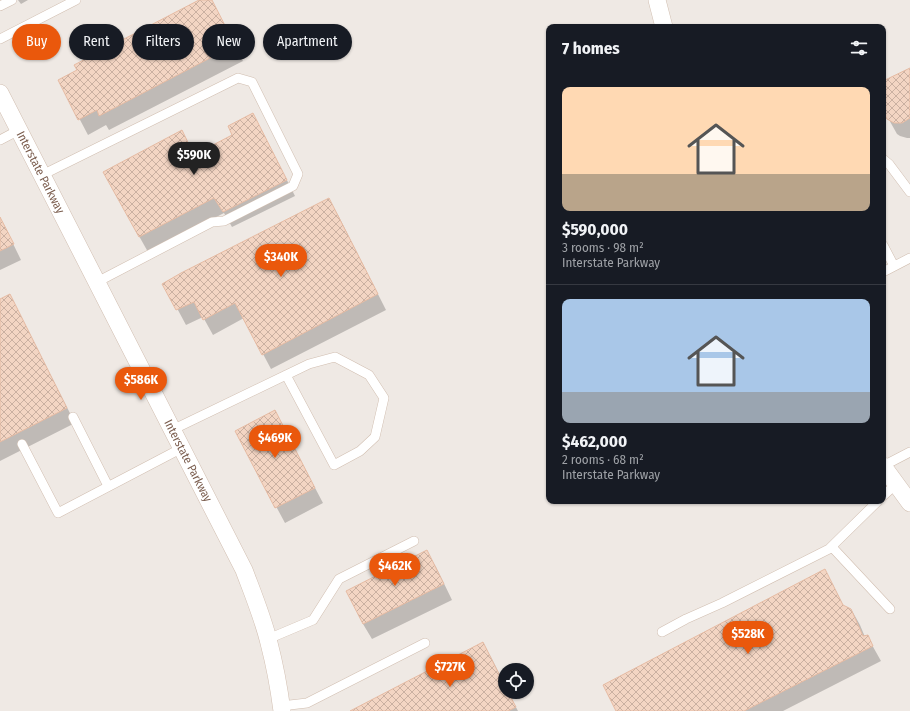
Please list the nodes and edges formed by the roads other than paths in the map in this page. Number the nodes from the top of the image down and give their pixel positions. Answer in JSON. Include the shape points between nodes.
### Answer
{"nodes":[{"id":1,"x":12,"y":0,"type":"edge"},
{"id":2,"x":76,"y":0,"type":"edge"},
{"id":3,"x":657,"y":0,"type":"edge"},
{"id":4,"x":0,"y":6,"type":"edge"},
{"id":5,"x":663,"y":24,"type":"edge"},
{"id":6,"x":0,"y":39,"type":"edge"},
{"id":7,"x":0,"y":93,"type":"edge"},
{"id":8,"x":19,"y":130,"type":"junction"},
{"id":9,"x":0,"y":140,"type":"edge"},
{"id":10,"x":886,"y":161,"type":"edge"},
{"id":11,"x":42,"y":175,"type":"junction"},
{"id":12,"x":910,"y":192,"type":"edge"},
{"id":13,"x":886,"y":251,"type":"edge"},
{"id":14,"x":910,"y":258,"type":"edge"},
{"id":15,"x":894,"y":266,"type":"junction"},
{"id":16,"x":886,"y":270,"type":"edge"},
{"id":17,"x":97,"y":282,"type":"junction"},
{"id":18,"x":286,"y":375,"type":"junction"},
{"id":19,"x":73,"y":417,"type":"dead end"},
{"id":20,"x":172,"y":430,"type":"junction"},
{"id":21,"x":22,"y":444,"type":"dead end"},
{"id":22,"x":182,"y":448,"type":"junction"},
{"id":23,"x":910,"y":452,"type":"edge"},
{"id":24,"x":886,"y":464,"type":"edge"},
{"id":25,"x":886,"y":470,"type":"edge"},
{"id":26,"x":896,"y":484,"type":"junction"},
{"id":27,"x":108,"y":486,"type":"junction"},
{"id":28,"x":886,"y":493,"type":"edge"},
{"id":29,"x":910,"y":503,"type":"edge"},
{"id":30,"x":875,"y":504,"type":"edge"},
{"id":31,"x":414,"y":540,"type":"dead end"},
{"id":32,"x":832,"y":547,"type":"junction"},
{"id":33,"x":890,"y":609,"type":"dead end"},
{"id":34,"x":662,"y":632,"type":"dead end"},
{"id":35,"x":268,"y":639,"type":"junction"},
{"id":36,"x":425,"y":643,"type":"dead end"},
{"id":37,"x":282,"y":709,"type":"edge"}],
"edges":[{"from":1,"to":4,"type":"lane"},
{"from":2,"to":6,"type":"lane"},
{"from":3,"to":5,"type":"street"},
{"from":7,"to":8,"type":"street","name":"Interstate Parkway"},
{"from":8,"to":9,"type":"lane"},
{"from":8,"to":11,"type":"street","name":"Interstate Parkway"},
{"from":10,"to":12,"type":"lane"},
{"from":11,"to":17,"type":"street","name":"Interstate Parkway"},
{"from":11,"to":17,"type":"lane","via":[[238,78],[252,82],[298,174],[293,186],[224,221],[212,222]]},
{"from":13,"to":15,"type":"lane"},
{"from":14,"to":15,"type":"lane"},
{"from":15,"to":16,"type":"lane"},
{"from":17,"to":20,"type":"street","name":"Interstate Parkway"},
{"from":18,"to":18,"type":"lane","via":[[309,364],[335,357],[369,375],[384,398],[375,436],[360,451],[334,466]]},
{"from":18,"to":20,"type":"lane"},
{"from":19,"to":27,"type":"lane"},
{"from":20,"to":22,"type":"street","name":"Interstate Parkway"},
{"from":21,"to":27,"type":"lane","via":[[58,513]]},
{"from":22,"to":27,"type":"lane"},
{"from":22,"to":35,"type":"street","name":"Interstate Parkway","via":[[244,570]]},
{"from":23,"to":24,"type":"lane"},
{"from":25,"to":26,"type":"street"},
{"from":26,"to":28,"type":"lane"},
{"from":26,"to":29,"type":"street"},
{"from":30,"to":32,"type":"lane"},
{"from":31,"to":35,"type":"lane","via":[[339,579],[313,620]]},
{"from":32,"to":33,"type":"lane"},
{"from":32,"to":34,"type":"lane"},
{"from":35,"to":37,"type":"street","name":"Interstate Parkway"},
{"from":36,"to":37,"type":"lane","via":[[306,703]]}]}
